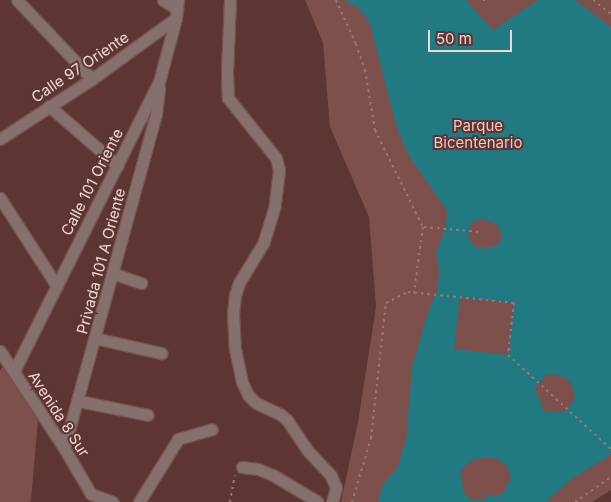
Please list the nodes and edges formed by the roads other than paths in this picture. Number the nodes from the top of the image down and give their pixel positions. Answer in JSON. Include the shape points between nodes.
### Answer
{"nodes":[{"id":1,"x":17,"y":0,"type":"edge"},
{"id":2,"x":163,"y":0,"type":"edge"},
{"id":3,"x":230,"y":0,"type":"edge"},
{"id":4,"x":177,"y":9,"type":"edge"},
{"id":5,"x":92,"y":79,"type":"junction"},
{"id":6,"x":159,"y":82,"type":"junction"},
{"id":7,"x":49,"y":106,"type":"junction"},
{"id":8,"x":0,"y":139,"type":"edge"},
{"id":9,"x":118,"y":166,"type":"junction"},
{"id":10,"x":0,"y":198,"type":"edge"},
{"id":11,"x":112,"y":273,"type":"junction"},
{"id":12,"x":141,"y":283,"type":"dead end"},
{"id":13,"x":57,"y":286,"type":"junction"},
{"id":14,"x":95,"y":338,"type":"junction"},
{"id":15,"x":161,"y":353,"type":"dead end"},
{"id":16,"x":1,"y":355,"type":"edge"},
{"id":17,"x":14,"y":371,"type":"junction"},
{"id":18,"x":79,"y":401,"type":"junction"},
{"id":19,"x":148,"y":415,"type":"dead end"},
{"id":20,"x":212,"y":429,"type":"dead end"},
{"id":21,"x":64,"y":448,"type":"junction"},
{"id":22,"x":242,"y":467,"type":"road end"},
{"id":23,"x":90,"y":498,"type":"edge"},
{"id":24,"x":113,"y":502,"type":"edge"},
{"id":25,"x":139,"y":502,"type":"edge"},
{"id":26,"x":318,"y":502,"type":"edge"},
{"id":27,"x":332,"y":502,"type":"edge"}],
"edges":[{"from":1,"to":5,"type":"street"},
{"from":2,"to":4,"type":"street"},
{"from":3,"to":27,"type":"street","via":[[228,98],[276,158],[279,170],[275,204],[264,242],[235,295],[235,349],[248,395],[286,420],[331,476],[336,488]]},
{"from":4,"to":5,"type":"street","name":"Calle 97 Oriente"},
{"from":4,"to":6,"type":"street","name":"Calle 101 Oriente"},
{"from":5,"to":7,"type":"street","name":"Calle 97 Oriente"},
{"from":6,"to":9,"type":"street","name":"Calle 101 Oriente"},
{"from":6,"to":11,"type":"street","name":"Privada 101 A Oriente","via":[[156,114]]},
{"from":7,"to":8,"type":"street","name":"Calle 97 Oriente"},
{"from":7,"to":9,"type":"street"},
{"from":9,"to":13,"type":"street","name":"Calle 101 Oriente"},
{"from":10,"to":13,"type":"street"},
{"from":11,"to":12,"type":"street"},
{"from":11,"to":14,"type":"street","name":"Privada 101 A Oriente"},
{"from":13,"to":17,"type":"street","name":"Calle 101 Oriente"},
{"from":14,"to":15,"type":"street"},
{"from":14,"to":18,"type":"street","name":"Privada 101 A Oriente"},
{"from":16,"to":17,"type":"street","name":"Avenida 8 Sur"},
{"from":17,"to":21,"type":"street","name":"Avenida 8 Sur"},
{"from":18,"to":19,"type":"street"},
{"from":18,"to":21,"type":"street","name":"Privada 101 A Oriente"},
{"from":20,"to":25,"type":"street","via":[[178,439]]},
{"from":21,"to":23,"type":"street","name":"Avenida 8 Sur"},
{"from":22,"to":26,"type":"street","via":[[258,468]]},
{"from":23,"to":24,"type":"street"}]}
